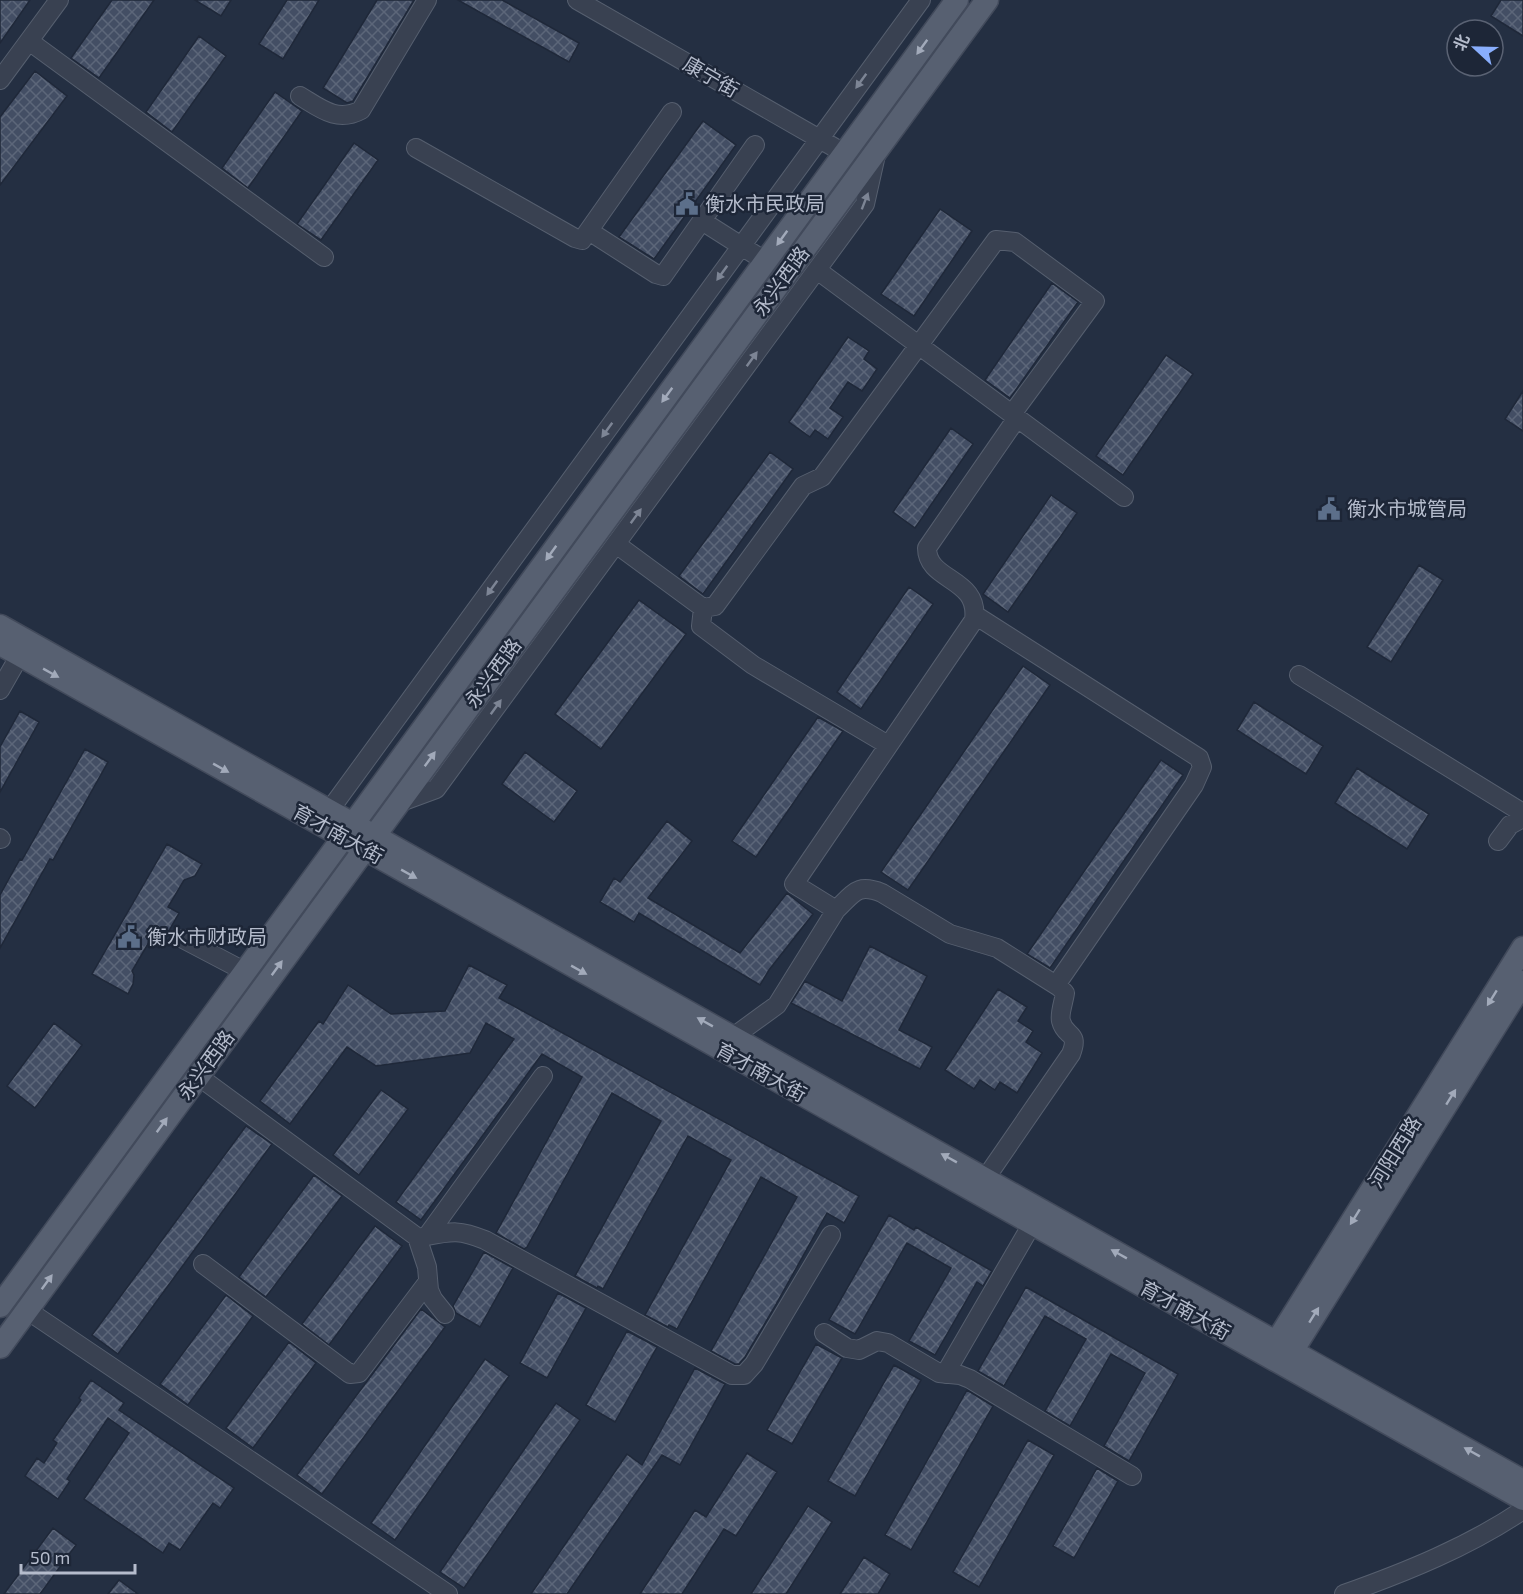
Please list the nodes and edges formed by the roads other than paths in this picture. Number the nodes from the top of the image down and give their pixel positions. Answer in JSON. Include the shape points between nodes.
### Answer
{"nodes":[{"id":1,"x":59,"y":0,"type":"edge"},
{"id":2,"x":427,"y":0,"type":"edge"},
{"id":3,"x":577,"y":0,"type":"edge"},
{"id":4,"x":921,"y":0,"type":"edge"},
{"id":5,"x":957,"y":0,"type":"edge"},
{"id":6,"x":987,"y":0,"type":"edge"},
{"id":7,"x":29,"y":41,"type":"junction"},
{"id":8,"x":0,"y":80,"type":"edge"},
{"id":9,"x":300,"y":96,"type":"dead end"},
{"id":10,"x":672,"y":112,"type":"dead end"},
{"id":11,"x":819,"y":139,"type":"junction"},
{"id":12,"x":755,"y":145,"type":"dead end"},
{"id":13,"x":416,"y":148,"type":"dead end"},
{"id":14,"x":877,"y":150,"type":"junction"},
{"id":15,"x":844,"y":153,"type":"junction"},
{"id":16,"x":702,"y":220,"type":"junction"},
{"id":17,"x":589,"y":231,"type":"junction"},
{"id":18,"x":741,"y":246,"type":"junction"},
{"id":19,"x":324,"y":257,"type":"dead end"},
{"id":20,"x":765,"y":261,"type":"junction"},
{"id":21,"x":817,"y":270,"type":"junction"},
{"id":22,"x":919,"y":346,"type":"junction"},
{"id":23,"x":1014,"y":416,"type":"junction"},
{"id":24,"x":1124,"y":497,"type":"dead end"},
{"id":25,"x":616,"y":544,"type":"junction"},
{"id":26,"x":703,"y":608,"type":"junction"},
{"id":27,"x":975,"y":615,"type":"junction"},
{"id":28,"x":0,"y":626,"type":"edge"},
{"id":29,"x":10,"y":650,"type":"edge"},
{"id":30,"x":1299,"y":675,"type":"dead end"},
{"id":31,"x":0,"y":690,"type":"edge"},
{"id":32,"x":888,"y":745,"type":"junction"},
{"id":33,"x":398,"y":803,"type":"junction"},
{"id":34,"x":329,"y":811,"type":"junction"},
{"id":35,"x":1523,"y":813,"type":"edge"},
{"id":36,"x":1523,"y":818,"type":"edge"},
{"id":37,"x":348,"y":830,"type":"junction"},
{"id":38,"x":1498,"y":841,"type":"dead end"},
{"id":39,"x":369,"y":842,"type":"junction"},
{"id":40,"x":836,"y":910,"type":"junction"},
{"id":41,"x":183,"y":939,"type":"dead end"},
{"id":42,"x":1523,"y":948,"type":"edge"},
{"id":43,"x":244,"y":971,"type":"junction"},
{"id":44,"x":1523,"y":982,"type":"edge"},
{"id":45,"x":1056,"y":985,"type":"junction"},
{"id":46,"x":734,"y":1037,"type":"junction"},
{"id":47,"x":198,"y":1076,"type":"junction"},
{"id":48,"x":543,"y":1076,"type":"dead end"},
{"id":49,"x":986,"y":1179,"type":"junction"},
{"id":50,"x":1032,"y":1224,"type":"junction"},
{"id":51,"x":831,"y":1235,"type":"dead end"},
{"id":52,"x":422,"y":1237,"type":"junction"},
{"id":53,"x":203,"y":1264,"type":"dead end"},
{"id":54,"x":427,"y":1283,"type":"junction"},
{"id":55,"x":1,"y":1303,"type":"edge"},
{"id":56,"x":27,"y":1310,"type":"junction"},
{"id":57,"x":445,"y":1314,"type":"dead end"},
{"id":58,"x":824,"y":1333,"type":"dead end"},
{"id":59,"x":0,"y":1347,"type":"edge"},
{"id":60,"x":1280,"y":1353,"type":"junction"},
{"id":61,"x":945,"y":1374,"type":"junction"},
{"id":62,"x":1132,"y":1476,"type":"dead end"},
{"id":63,"x":1523,"y":1480,"type":"edge"},
{"id":64,"x":1523,"y":1499,"type":"edge"},
{"id":65,"x":1523,"y":1510,"type":"edge"},
{"id":66,"x":448,"y":1594,"type":"edge"},
{"id":67,"x":1344,"y":1594,"type":"edge"}],
"edges":[{"from":1,"to":7,"type":"street"},
{"from":2,"to":9,"type":"street","via":[[361,110],[342,116],[330,114]]},
{"from":3,"to":11,"type":"street","name":"康宁街"},
{"from":4,"to":11,"type":"street","one_way":true},
{"from":5,"to":15,"type":"main road","name":"永兴西路","one_way":true},
{"from":6,"to":14,"type":"main road","name":"永兴西路"},
{"from":7,"to":8,"type":"street"},
{"from":7,"to":19,"type":"street"},
{"from":10,"to":17,"type":"street"},
{"from":11,"to":15,"type":"street","name":"康宁街"},
{"from":11,"to":18,"type":"street"},
{"from":12,"to":16,"type":"street"},
{"from":13,"to":17,"type":"street","via":[[575,238],[582,240]]},
{"from":21,"to":14,"type":"street","one_way":true,"via":[[865,204]]},
{"from":33,"to":14,"type":"main road","name":"永兴西路","one_way":true},
{"from":15,"to":20,"type":"main road","name":"永兴西路","one_way":true},
{"from":16,"to":17,"type":"street","via":[[663,276]]},
{"from":16,"to":18,"type":"street"},
{"from":18,"to":20,"type":"street"},
{"from":18,"to":34,"type":"street","one_way":true},
{"from":20,"to":37,"type":"main road","name":"永兴西路","one_way":true},
{"from":21,"to":22,"type":"street"},
{"from":25,"to":21,"type":"street","one_way":true},
{"from":22,"to":23,"type":"street"},
{"from":22,"to":23,"type":"street","via":[[996,240],[1015,242],[1095,301]]},
{"from":22,"to":26,"type":"street","via":[[822,477],[803,486],[715,606]]},
{"from":23,"to":24,"type":"street"},
{"from":23,"to":27,"type":"street","via":[[927,548],[933,566],[969,593]]},
{"from":25,"to":26,"type":"street"},
{"from":33,"to":25,"type":"street","one_way":true,"via":[[436,789]]},
{"from":26,"to":32,"type":"street","via":[[701,626],[718,639]]},
{"from":27,"to":32,"type":"street","via":[[972,625]]},
{"from":27,"to":45,"type":"street","via":[[1199,758],[1202,767],[1194,785]]},
{"from":28,"to":34,"type":"main road","name":"育才南大街"},
{"from":29,"to":31,"type":"street"},
{"from":29,"to":37,"type":"main road","name":"育才南大街","one_way":true},
{"from":30,"to":35,"type":"street"},
{"from":32,"to":40,"type":"street","via":[[794,884]]},
{"from":33,"to":39,"type":"main road","name":"永兴西路"},
{"from":34,"to":37,"type":"main road","name":"育才南大街"},
{"from":36,"to":38,"type":"street","via":[[1509,825]]},
{"from":37,"to":39,"type":"main road","name":"育才南大街"},
{"from":37,"to":43,"type":"main road","name":"永兴西路"},
{"from":46,"to":39,"type":"main road","name":"育才南大街","one_way":true},
{"from":47,"to":39,"type":"main road","name":"永兴西路","one_way":true},
{"from":39,"to":50,"type":"main road","name":"育才南大街","one_way":true},
{"from":40,"to":45,"type":"street","via":[[856,891],[872,889],[950,934],[997,948]]},
{"from":40,"to":46,"type":"street","via":[[777,1005]]},
{"from":41,"to":43,"type":"street"},
{"from":42,"to":60,"type":"main road","name":"河阳西路","one_way":true},
{"from":43,"to":55,"type":"main road","name":"永兴西路"},
{"from":60,"to":44,"type":"main road","name":"河阳西路","one_way":true},
{"from":45,"to":49,"type":"street","via":[[1065,993],[1060,1018],[1063,1028],[1074,1037],[1075,1044]]},
{"from":49,"to":46,"type":"main road","name":"育才南大街","one_way":true},
{"from":47,"to":52,"type":"street"},
{"from":56,"to":47,"type":"main road","name":"永兴西路","one_way":true},
{"from":48,"to":52,"type":"street"},
{"from":60,"to":49,"type":"main road","name":"育才南大街","one_way":true},
{"from":50,"to":60,"type":"main road","name":"育才南大街"},
{"from":50,"to":61,"type":"street"},
{"from":51,"to":52,"type":"street","via":[[744,1375],[732,1375],[485,1240],[451,1231]]},
{"from":52,"to":54,"type":"street"},
{"from":53,"to":54,"type":"street","via":[[350,1374],[359,1373]]},
{"from":54,"to":57,"type":"street"},
{"from":56,"to":59,"type":"main road","name":"永兴西路"},
{"from":56,"to":66,"type":"street"},
{"from":58,"to":61,"type":"street","via":[[847,1348],[859,1350],[877,1341],[888,1343]]},
{"from":63,"to":60,"type":"main road","name":"育才南大街","one_way":true},
{"from":60,"to":64,"type":"main road","name":"育才南大街"},
{"from":61,"to":62,"type":"street","via":[[970,1379]]},
{"from":65,"to":67,"type":"street","via":[[1448,1552]]}]}
